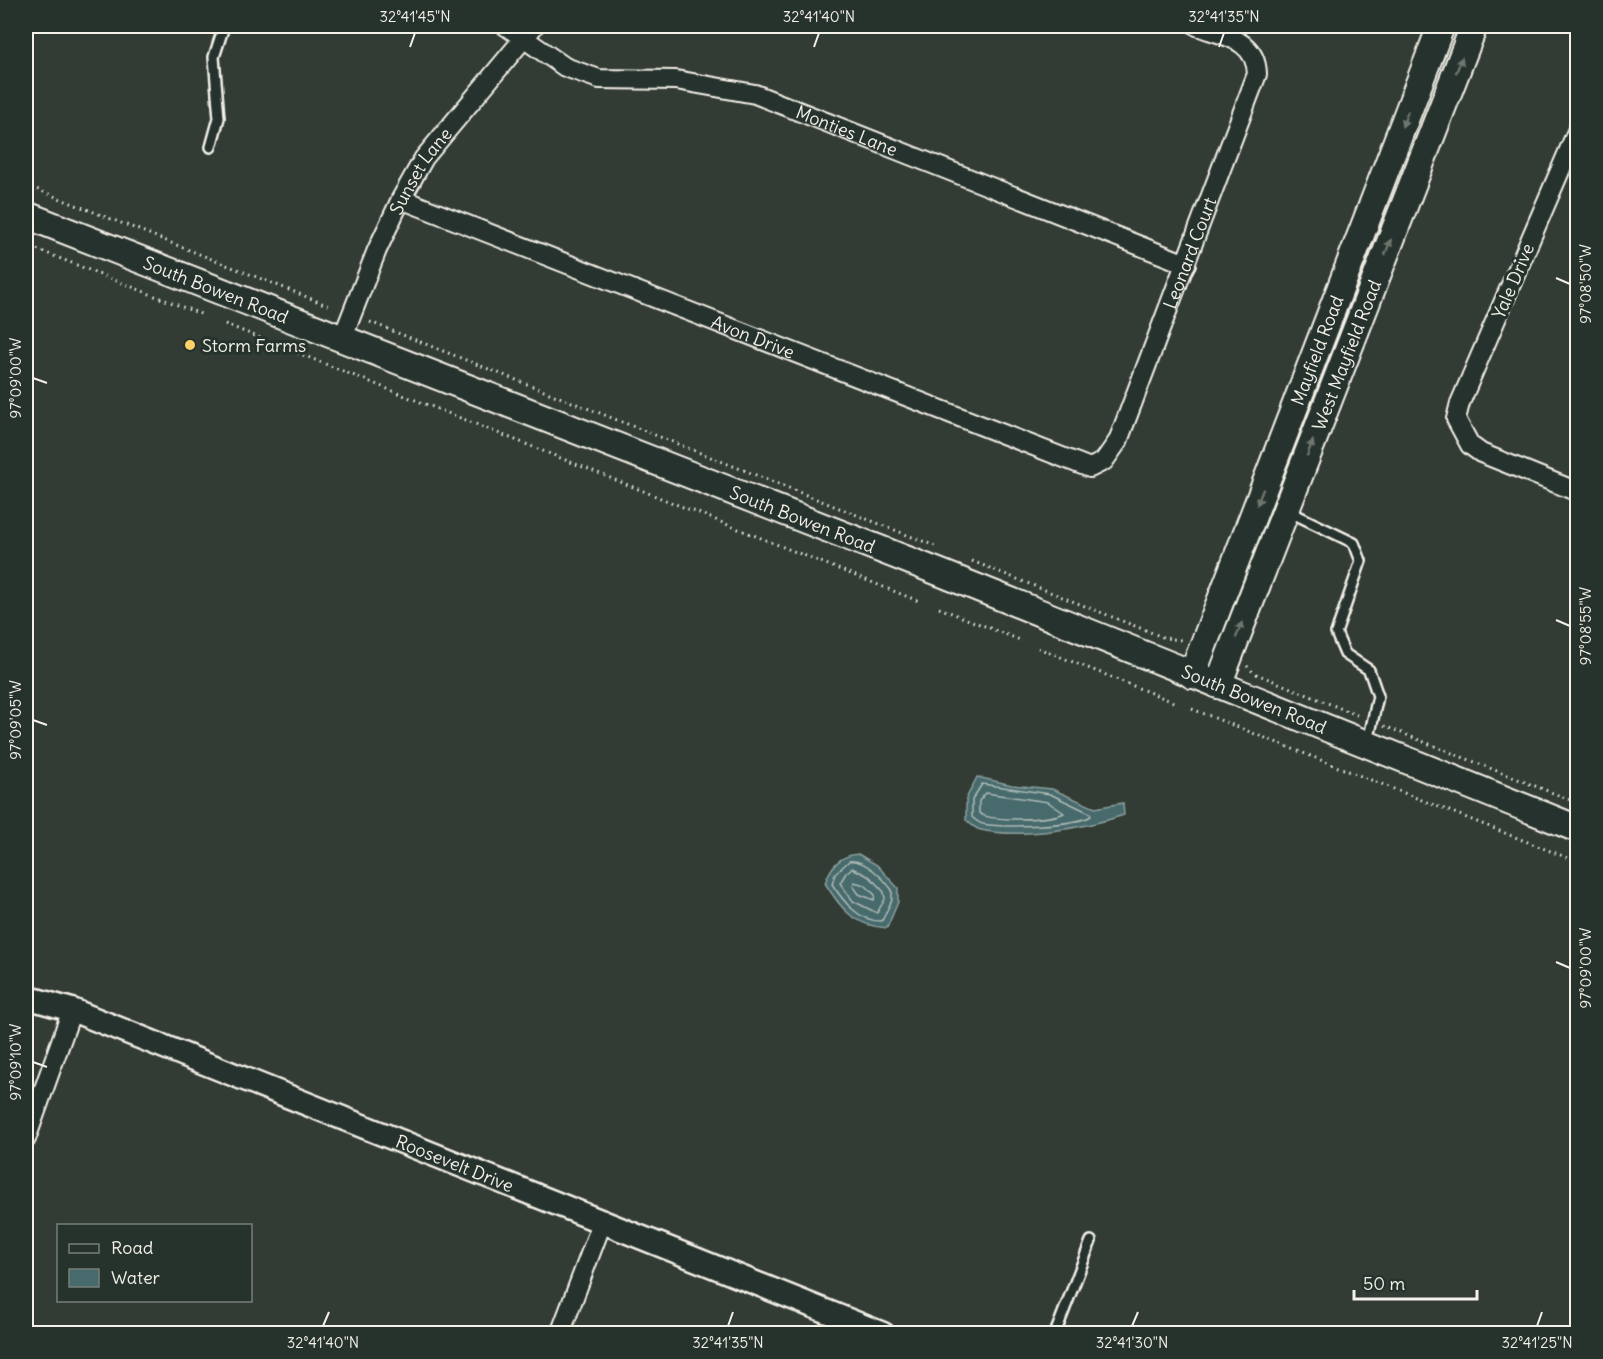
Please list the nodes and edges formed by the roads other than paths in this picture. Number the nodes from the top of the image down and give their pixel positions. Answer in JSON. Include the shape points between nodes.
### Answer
{"nodes":[{"id":1,"x":224,"y":26,"type":"edge"},
{"id":2,"x":506,"y":26,"type":"edge"},
{"id":3,"x":1197,"y":26,"type":"edge"},
{"id":4,"x":1441,"y":26,"type":"edge"},
{"id":5,"x":1474,"y":26,"type":"edge"},
{"id":6,"x":528,"y":32,"type":"edge"},
{"id":7,"x":1578,"y":129,"type":"edge"},
{"id":8,"x":211,"y":147,"type":"dead end"},
{"id":9,"x":401,"y":199,"type":"junction"},
{"id":10,"x":26,"y":215,"type":"edge"},
{"id":11,"x":1186,"y":264,"type":"junction"},
{"id":12,"x":342,"y":339,"type":"junction"},
{"id":13,"x":1104,"y":461,"type":"joint"},
{"id":14,"x":1578,"y":492,"type":"edge"},
{"id":15,"x":1286,"y":510,"type":"junction"},
{"id":16,"x":1192,"y":675,"type":"junction"},
{"id":17,"x":1218,"y":685,"type":"junction"},
{"id":18,"x":1375,"y":735,"type":"junction"},
{"id":19,"x":1578,"y":829,"type":"edge"},
{"id":20,"x":26,"y":997,"type":"edge"},
{"id":21,"x":72,"y":1010,"type":"junction"},
{"id":22,"x":26,"y":1139,"type":"edge"},
{"id":23,"x":603,"y":1220,"type":"junction"},
{"id":24,"x":1090,"y":1241,"type":"dead end"},
{"id":25,"x":560,"y":1334,"type":"edge"},
{"id":26,"x":883,"y":1334,"type":"edge"},
{"id":27,"x":1055,"y":1334,"type":"edge"}],
"edges":[{"from":1,"to":8,"type":"lane","via":[[214,57],[219,118]]},
{"from":2,"to":6,"type":"street","name":"Monties Lane"},
{"from":3,"to":11,"type":"street","name":"Leonard Court","via":[[1244,44],[1256,61],[1257,74]]},
{"from":4,"to":16,"type":"main road","name":"Mayfield Road","one_way":true},
{"from":15,"to":5,"type":"main road","name":"West Mayfield Road","one_way":true},
{"from":6,"to":9,"type":"street","name":"Sunset Lane","via":[[424,158]]},
{"from":6,"to":11,"type":"street","name":"Monties Lane","via":[[565,67],[599,79],[676,80],[755,94]]},
{"from":7,"to":14,"type":"street","name":"Yale Drive","via":[[1456,419],[1470,445],[1481,453]]},
{"from":9,"to":12,"type":"street","name":"Sunset Lane"},
{"from":9,"to":13,"type":"street","name":"Avon Drive","via":[[1079,466],[1090,468]]},
{"from":10,"to":12,"type":"main road","name":"South Bowen Road"},
{"from":11,"to":13,"type":"street","name":"Leonard Court","via":[[1118,441]]},
{"from":12,"to":16,"type":"main road","name":"South Bowen Road"},
{"from":17,"to":15,"type":"main road","name":"West Mayfield Road","one_way":true},
{"from":15,"to":18,"type":"lane","via":[[1354,543],[1361,561],[1336,633],[1344,654],[1369,670],[1378,696]]},
{"from":16,"to":17,"type":"main road","name":"South Bowen Road"},
{"from":17,"to":18,"type":"main road","name":"South Bowen Road"},
{"from":18,"to":19,"type":"main road","name":"South Bowen Road"},
{"from":20,"to":21,"type":"street","name":"Roosevelt Drive"},
{"from":21,"to":22,"type":"street"},
{"from":21,"to":23,"type":"street","name":"Roosevelt Drive"},
{"from":23,"to":25,"type":"street"},
{"from":23,"to":26,"type":"street","name":"Roosevelt Drive"},
{"from":24,"to":27,"type":"lane"}]}
